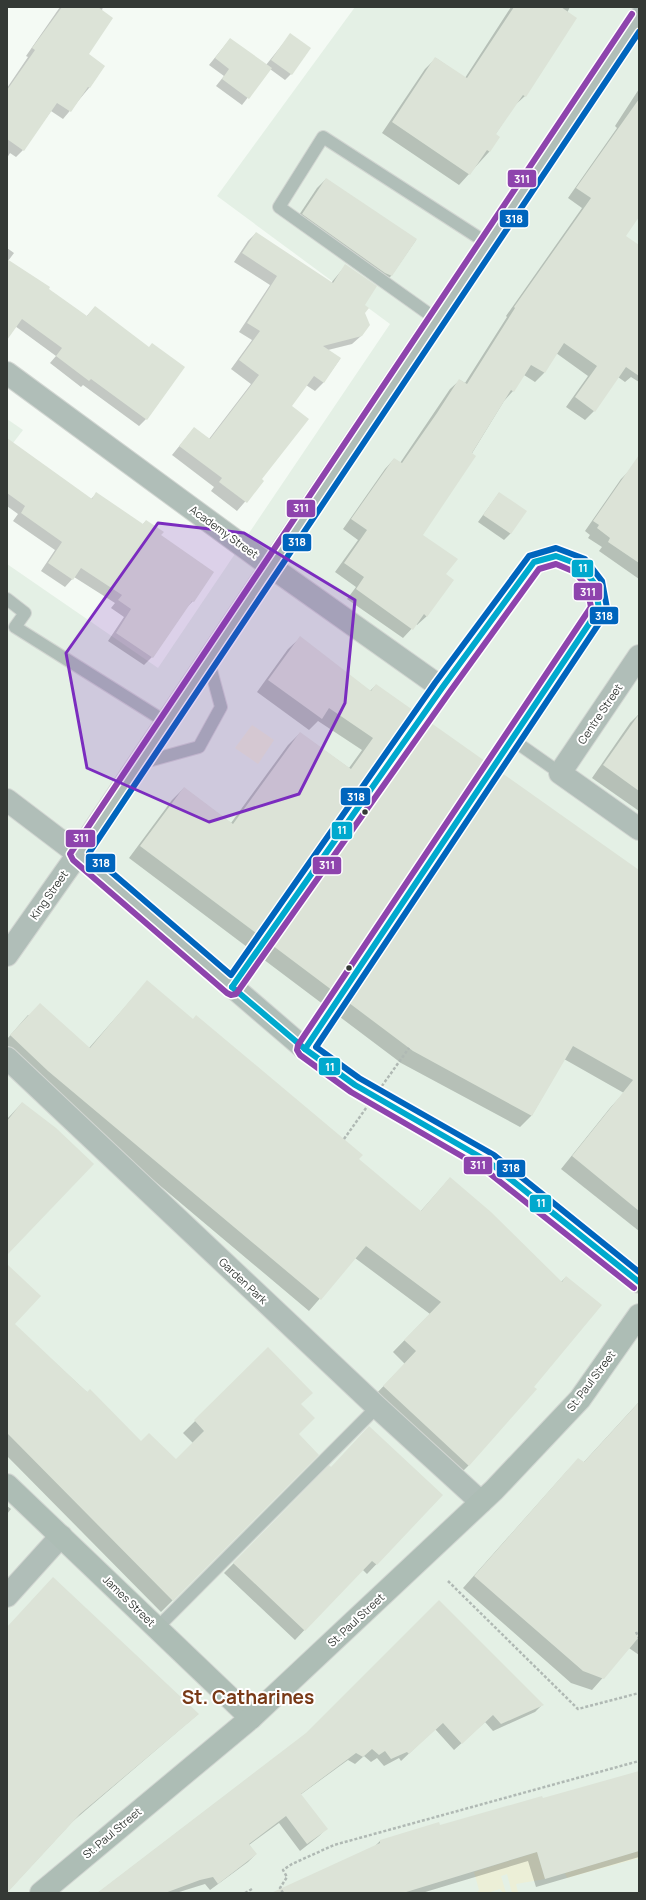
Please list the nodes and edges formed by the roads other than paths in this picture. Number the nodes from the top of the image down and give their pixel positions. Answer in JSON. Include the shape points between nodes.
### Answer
{"nodes":[{"id":1,"x":639,"y":18,"type":"edge"},
{"id":2,"x":487,"y":243,"type":"junction"},
{"id":3,"x":436,"y":319,"type":"junction"},
{"id":4,"x":8,"y":375,"type":"edge"},
{"id":5,"x":270,"y":566,"type":"junction"},
{"id":6,"x":7,"y":599,"type":"edge"},
{"id":7,"x":639,"y":656,"type":"edge"},
{"id":8,"x":208,"y":658,"type":"junction"},
{"id":9,"x":442,"y":688,"type":"joint"},
{"id":10,"x":166,"y":722,"type":"junction"},
{"id":11,"x":137,"y":764,"type":"junction"},
{"id":12,"x":560,"y":773,"type":"junction"},
{"id":13,"x":7,"y":800,"type":"edge"},
{"id":14,"x":639,"y":829,"type":"edge"},
{"id":15,"x":78,"y":854,"type":"junction"},
{"id":16,"x":7,"y":955,"type":"edge"},
{"id":17,"x":7,"y":1058,"type":"edge"},
{"id":18,"x":639,"y":1282,"type":"edge"},
{"id":19,"x":639,"y":1315,"type":"edge"},
{"id":20,"x":377,"y":1407,"type":"junction"},
{"id":21,"x":7,"y":1485,"type":"edge"},
{"id":22,"x":481,"y":1502,"type":"junction"},
{"id":23,"x":61,"y":1536,"type":"junction"},
{"id":24,"x":7,"y":1596,"type":"edge"},
{"id":25,"x":157,"y":1628,"type":"junction"},
{"id":26,"x":251,"y":1718,"type":"junction"},
{"id":27,"x":41,"y":1893,"type":"edge"}],
"edges":[{"from":1,"to":2,"type":"street","name":"King Street"},
{"from":2,"to":3,"type":"street","name":"King Street"},
{"from":2,"to":3,"type":"lane","via":[[323,137],[279,207]]},
{"from":3,"to":5,"type":"street","name":"King Street"},
{"from":4,"to":5,"type":"street","name":"Academy Street"},
{"from":5,"to":8,"type":"street","name":"King Street"},
{"from":5,"to":9,"type":"street","name":"Academy Street"},
{"from":6,"to":10,"type":"lane","via":[[25,613],[15,627]]},
{"from":7,"to":12,"type":"street","name":"Centre Street"},
{"from":8,"to":10,"type":"street","name":"King Street"},
{"from":8,"to":11,"type":"lane","via":[[221,706],[199,747]]},
{"from":9,"to":12,"type":"lane","via":[[534,562],[556,556],[580,565],[595,584],[599,609],[514,740]]},
{"from":10,"to":11,"type":"street","name":"King Street"},
{"from":11,"to":15,"type":"street","name":"King Street"},
{"from":12,"to":14,"type":"street"},
{"from":13,"to":15,"type":"street"},
{"from":15,"to":16,"type":"street","name":"King Street"},
{"from":15,"to":18,"type":"street","via":[[305,1049],[355,1085],[489,1162]]},
{"from":17,"to":20,"type":"street","name":"Garden Park"},
{"from":19,"to":22,"type":"main road","name":"St. Paul Street","via":[[580,1399]]},
{"from":20,"to":22,"type":"street","name":"Garden Park"},
{"from":20,"to":25,"type":"lane"},
{"from":21,"to":23,"type":"main road","name":"James Street"},
{"from":22,"to":26,"type":"main road","name":"St. Paul Street"},
{"from":23,"to":24,"type":"street"},
{"from":23,"to":25,"type":"main road","name":"James Street"},
{"from":25,"to":26,"type":"main road","name":"James Street"},
{"from":26,"to":27,"type":"main road","name":"St. Paul Street"}]}
